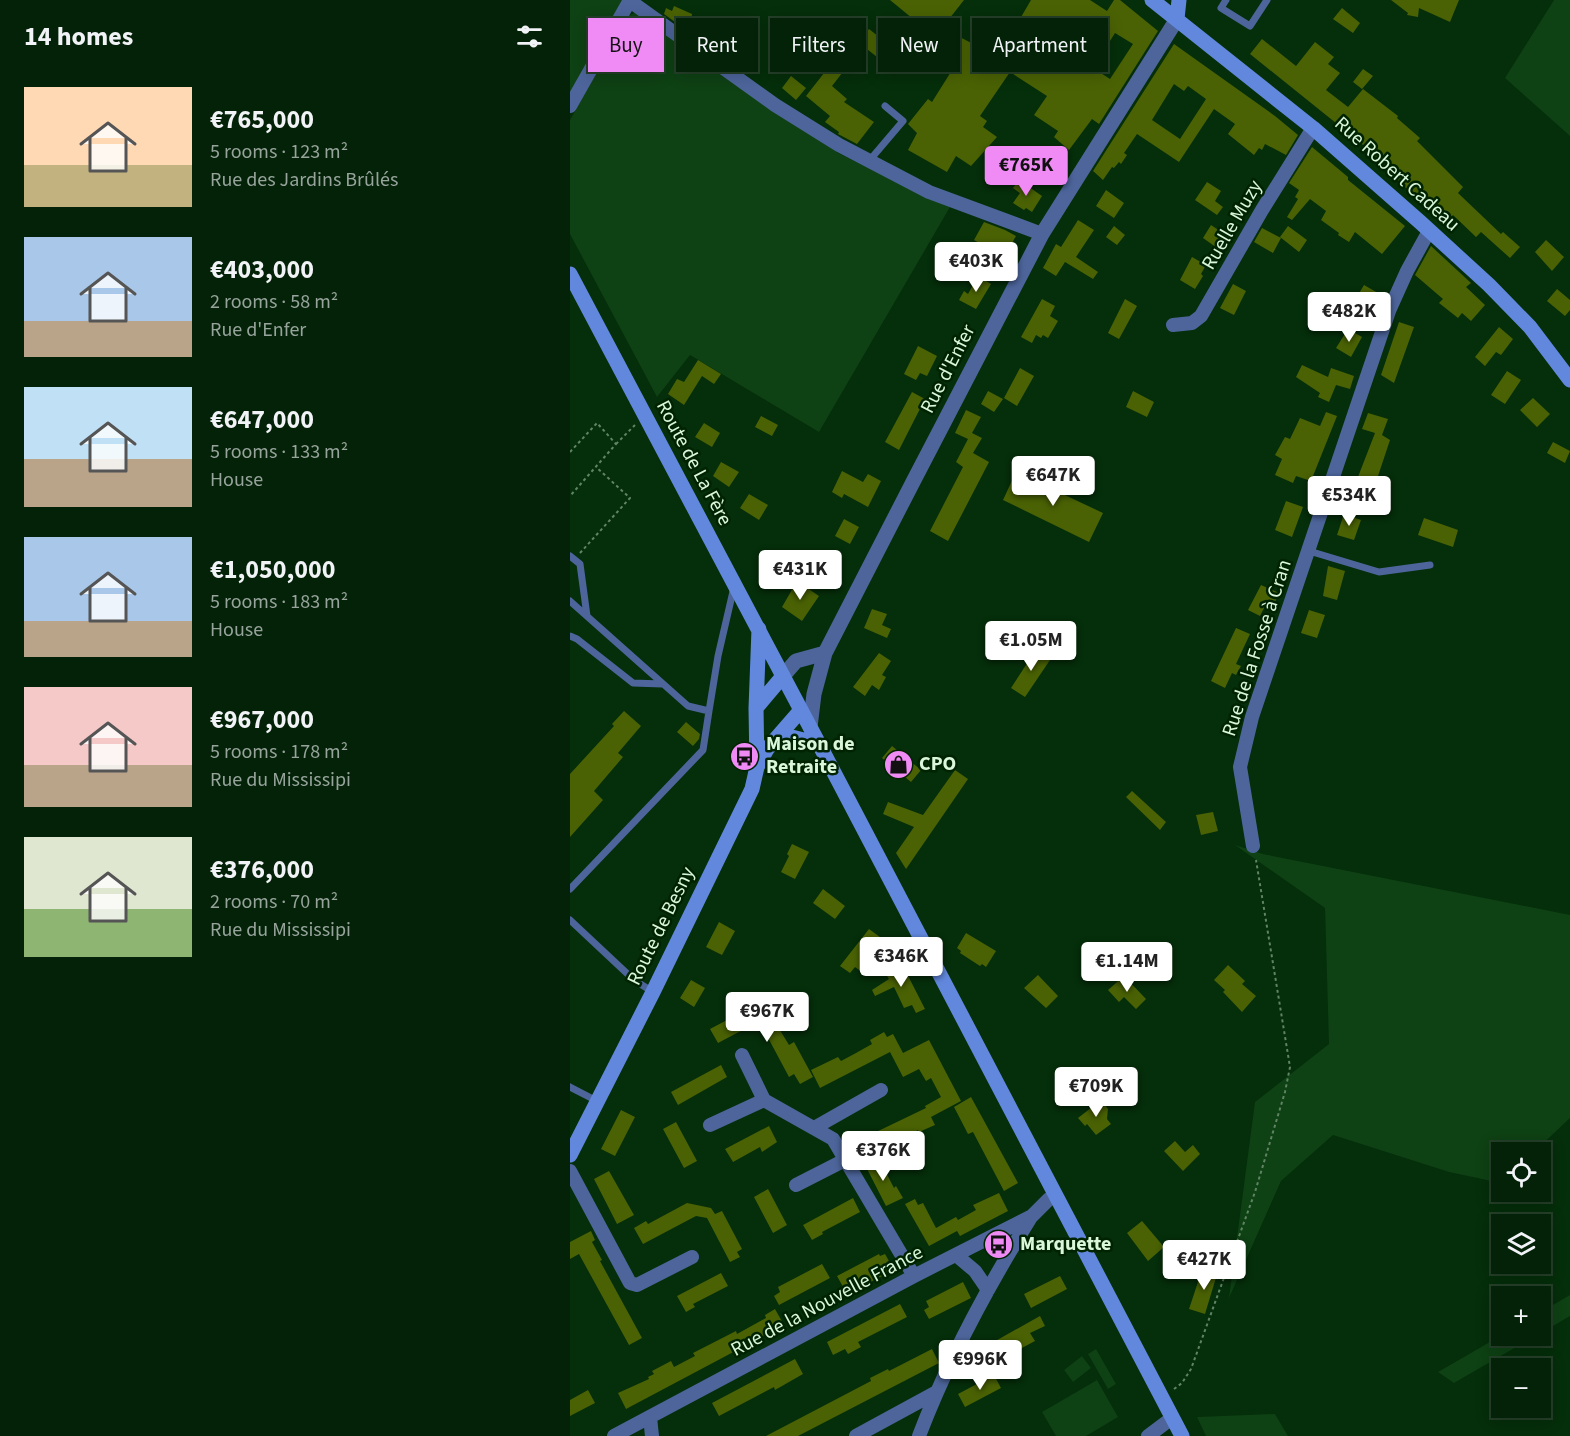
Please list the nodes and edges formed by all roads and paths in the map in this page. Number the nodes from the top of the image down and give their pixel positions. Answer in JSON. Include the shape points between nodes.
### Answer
{"nodes":[{"id":1,"x":1152,"y":0,"type":"edge"},
{"id":2,"x":1226,"y":0,"type":"edge"},
{"id":3,"x":1267,"y":0,"type":"edge"},
{"id":4,"x":630,"y":1,"type":"edge"},
{"id":5,"x":1180,"y":1,"type":"edge"},
{"id":6,"x":1177,"y":19,"type":"junction"},
{"id":7,"x":570,"y":106,"type":"edge"},
{"id":8,"x":885,"y":106,"type":"dead end"},
{"id":9,"x":1313,"y":128,"type":"junction"},
{"id":10,"x":869,"y":162,"type":"junction"},
{"id":11,"x":1430,"y":231,"type":"junction"},
{"id":12,"x":1042,"y":234,"type":"junction"},
{"id":13,"x":570,"y":274,"type":"edge"},
{"id":14,"x":1173,"y":325,"type":"dead end"},
{"id":15,"x":1570,"y":380,"type":"edge"},
{"id":16,"x":645,"y":416,"type":"junction"},
{"id":17,"x":616,"y":444,"type":"junction"},
{"id":18,"x":570,"y":452,"type":"edge"},
{"id":19,"x":596,"y":467,"type":"junction"},
{"id":20,"x":570,"y":496,"type":"edge"},
{"id":21,"x":1309,"y":551,"type":"junction"},
{"id":22,"x":572,"y":558,"type":"edge"},
{"id":23,"x":1430,"y":565,"type":"dead end"},
{"id":24,"x":735,"y":584,"type":"junction"},
{"id":25,"x":570,"y":601,"type":"edge"},
{"id":26,"x":587,"y":616,"type":"junction"},
{"id":27,"x":759,"y":629,"type":"junction"},
{"id":28,"x":570,"y":636,"type":"edge"},
{"id":29,"x":771,"y":651,"type":"junction"},
{"id":30,"x":825,"y":653,"type":"junction"},
{"id":31,"x":796,"y":661,"type":"junction"},
{"id":32,"x":783,"y":676,"type":"junction"},
{"id":33,"x":662,"y":684,"type":"junction"},
{"id":34,"x":814,"y":694,"type":"junction"},
{"id":35,"x":756,"y":708,"type":"junction"},
{"id":36,"x":801,"y":710,"type":"junction"},
{"id":37,"x":709,"y":711,"type":"junction"},
{"id":38,"x":810,"y":727,"type":"junction"},
{"id":39,"x":780,"y":734,"type":"junction"},
{"id":40,"x":819,"y":744,"type":"junction"},
{"id":41,"x":757,"y":767,"type":"junction"},
{"id":42,"x":1253,"y":846,"type":"joint"},
{"id":43,"x":570,"y":889,"type":"edge"},
{"id":44,"x":570,"y":920,"type":"edge"},
{"id":45,"x":653,"y":992,"type":"junction"},
{"id":46,"x":742,"y":1055,"type":"dead end"},
{"id":47,"x":570,"y":1087,"type":"edge"},
{"id":48,"x":882,"y":1090,"type":"dead end"},
{"id":49,"x":764,"y":1100,"type":"junction"},
{"id":50,"x":597,"y":1101,"type":"junction"},
{"id":51,"x":710,"y":1125,"type":"dead end"},
{"id":52,"x":814,"y":1128,"type":"junction"},
{"id":53,"x":570,"y":1155,"type":"edge"},
{"id":54,"x":845,"y":1160,"type":"junction"},
{"id":55,"x":570,"y":1171,"type":"edge"},
{"id":56,"x":796,"y":1185,"type":"dead end"},
{"id":57,"x":1056,"y":1196,"type":"junction"},
{"id":58,"x":1032,"y":1216,"type":"junction"},
{"id":59,"x":956,"y":1255,"type":"junction"},
{"id":60,"x":692,"y":1257,"type":"dead end"},
{"id":61,"x":914,"y":1276,"type":"junction"},
{"id":62,"x":988,"y":1290,"type":"junction"},
{"id":63,"x":935,"y":1393,"type":"junction"},
{"id":64,"x":1162,"y":1398,"type":"junction"},
{"id":65,"x":650,"y":1417,"type":"junction"},
{"id":66,"x":1173,"y":1418,"type":"junction"},
{"id":67,"x":614,"y":1436,"type":"edge"},
{"id":68,"x":652,"y":1436,"type":"edge"},
{"id":69,"x":856,"y":1436,"type":"edge"},
{"id":70,"x":918,"y":1436,"type":"edge"},
{"id":71,"x":1148,"y":1436,"type":"edge"},
{"id":72,"x":1182,"y":1436,"type":"edge"}],
"edges":[{"from":1,"to":6,"type":"main road","name":"Rue Robert Cadeau"},
{"from":2,"to":3,"type":"lane","via":[[1221,8],[1250,26]]},
{"from":4,"to":7,"type":"street"},
{"from":4,"to":10,"type":"street","via":[[789,114]]},
{"from":5,"to":6,"type":"main road"},
{"from":6,"to":9,"type":"main road","name":"Rue Robert Cadeau"},
{"from":6,"to":12,"type":"street","name":"Rue d'Enfer"},
{"from":8,"to":10,"type":"lane","via":[[903,121]]},
{"from":9,"to":11,"type":"main road","name":"Rue Robert Cadeau"},
{"from":9,"to":14,"type":"street","name":"Ruelle Muzy","via":[[1201,316],[1192,323]]},
{"from":10,"to":12,"type":"street","via":[[949,201]]},
{"from":11,"to":15,"type":"main road","name":"Rue Robert Cadeau","via":[[1524,320]]},
{"from":11,"to":21,"type":"street","name":"Rue de la Fosse à Cran","via":[[1389,311]]},
{"from":12,"to":30,"type":"street","name":"Rue d'Enfer"},
{"from":13,"to":16,"type":"main road","name":"Route de La Fère"},
{"from":16,"to":17,"type":"path"},
{"from":16,"to":24,"type":"main road","name":"Route de La Fère"},
{"from":17,"to":18,"type":"path","via":[[597,423]]},
{"from":17,"to":19,"type":"path"},
{"from":19,"to":20,"type":"path"},
{"from":19,"to":22,"type":"path","via":[[630,498]]},
{"from":21,"to":23,"type":"lane","via":[[1379,572]]},
{"from":21,"to":42,"type":"street","name":"Rue de la Fosse à Cran","via":[[1252,717],[1240,767]]},
{"from":22,"to":26,"type":"lane","via":[[580,564]]},
{"from":24,"to":27,"type":"main road","name":"Route de La Fère"},
{"from":24,"to":37,"type":"lane"},
{"from":25,"to":26,"type":"lane"},
{"from":26,"to":33,"type":"lane"},
{"from":27,"to":29,"type":"main road","name":"Route de La Fère"},
{"from":27,"to":35,"type":"main road","name":"Route de Besny"},
{"from":28,"to":33,"type":"lane","via":[[633,683]]},
{"from":29,"to":31,"type":"street"},
{"from":29,"to":32,"type":"main road","name":"Route de La Fère"},
{"from":30,"to":31,"type":"street"},
{"from":30,"to":34,"type":"street","name":"Rue d'Enfer"},
{"from":31,"to":32,"type":"street"},
{"from":32,"to":35,"type":"main road"},
{"from":32,"to":36,"type":"main road","name":"Route de La Fère"},
{"from":33,"to":37,"type":"lane","via":[[688,706]]},
{"from":34,"to":36,"type":"street"},
{"from":34,"to":38,"type":"street","name":"Rue d'Enfer"},
{"from":35,"to":41,"type":"main road","name":"Route de Besny"},
{"from":36,"to":38,"type":"main road","name":"Route de La Fère"},
{"from":36,"to":39,"type":"main road"},
{"from":37,"to":43,"type":"lane","via":[[704,750]]},
{"from":38,"to":40,"type":"main road","name":"Route de La Fère"},
{"from":39,"to":40,"type":"main road"},
{"from":39,"to":41,"type":"main road"},
{"from":40,"to":57,"type":"main road","name":"Route de La Fère"},
{"from":41,"to":45,"type":"main road","name":"Route de Besny","via":[[745,805]]},
{"from":42,"to":64,"type":"path","via":[[1290,1067],[1254,1192],[1191,1369],[1182,1383]]},
{"from":44,"to":45,"type":"lane","via":[[634,980]]},
{"from":45,"to":50,"type":"main road","name":"Route de Besny"},
{"from":46,"to":49,"type":"street"},
{"from":47,"to":50,"type":"lane"},
{"from":48,"to":52,"type":"street"},
{"from":49,"to":51,"type":"street"},
{"from":49,"to":52,"type":"street"},
{"from":50,"to":53,"type":"main road","name":"Route de Besny"},
{"from":52,"to":54,"type":"street","via":[[833,1139]]},
{"from":54,"to":56,"type":"street"},
{"from":54,"to":61,"type":"street"},
{"from":55,"to":60,"type":"street","via":[[630,1282],[637,1285]]},
{"from":57,"to":58,"type":"street","name":"Rue de la Nouvelle France"},
{"from":57,"to":64,"type":"main road","name":"Route de La Fère"},
{"from":58,"to":59,"type":"street","name":"Rue de la Nouvelle France"},
{"from":58,"to":62,"type":"street"},
{"from":59,"to":61,"type":"street","name":"Rue de la Nouvelle France"},
{"from":59,"to":62,"type":"street","via":[[975,1271]]},
{"from":61,"to":65,"type":"street","name":"Rue de la Nouvelle France"},
{"from":62,"to":63,"type":"street"},
{"from":63,"to":69,"type":"street"},
{"from":63,"to":70,"type":"street"},
{"from":64,"to":66,"type":"main road","name":"Route de La Fère"},
{"from":65,"to":67,"type":"street","name":"Rue de la Nouvelle France"},
{"from":65,"to":68,"type":"street"},
{"from":66,"to":71,"type":"street"},
{"from":66,"to":72,"type":"main road","name":"Route de La Fère"}]}
